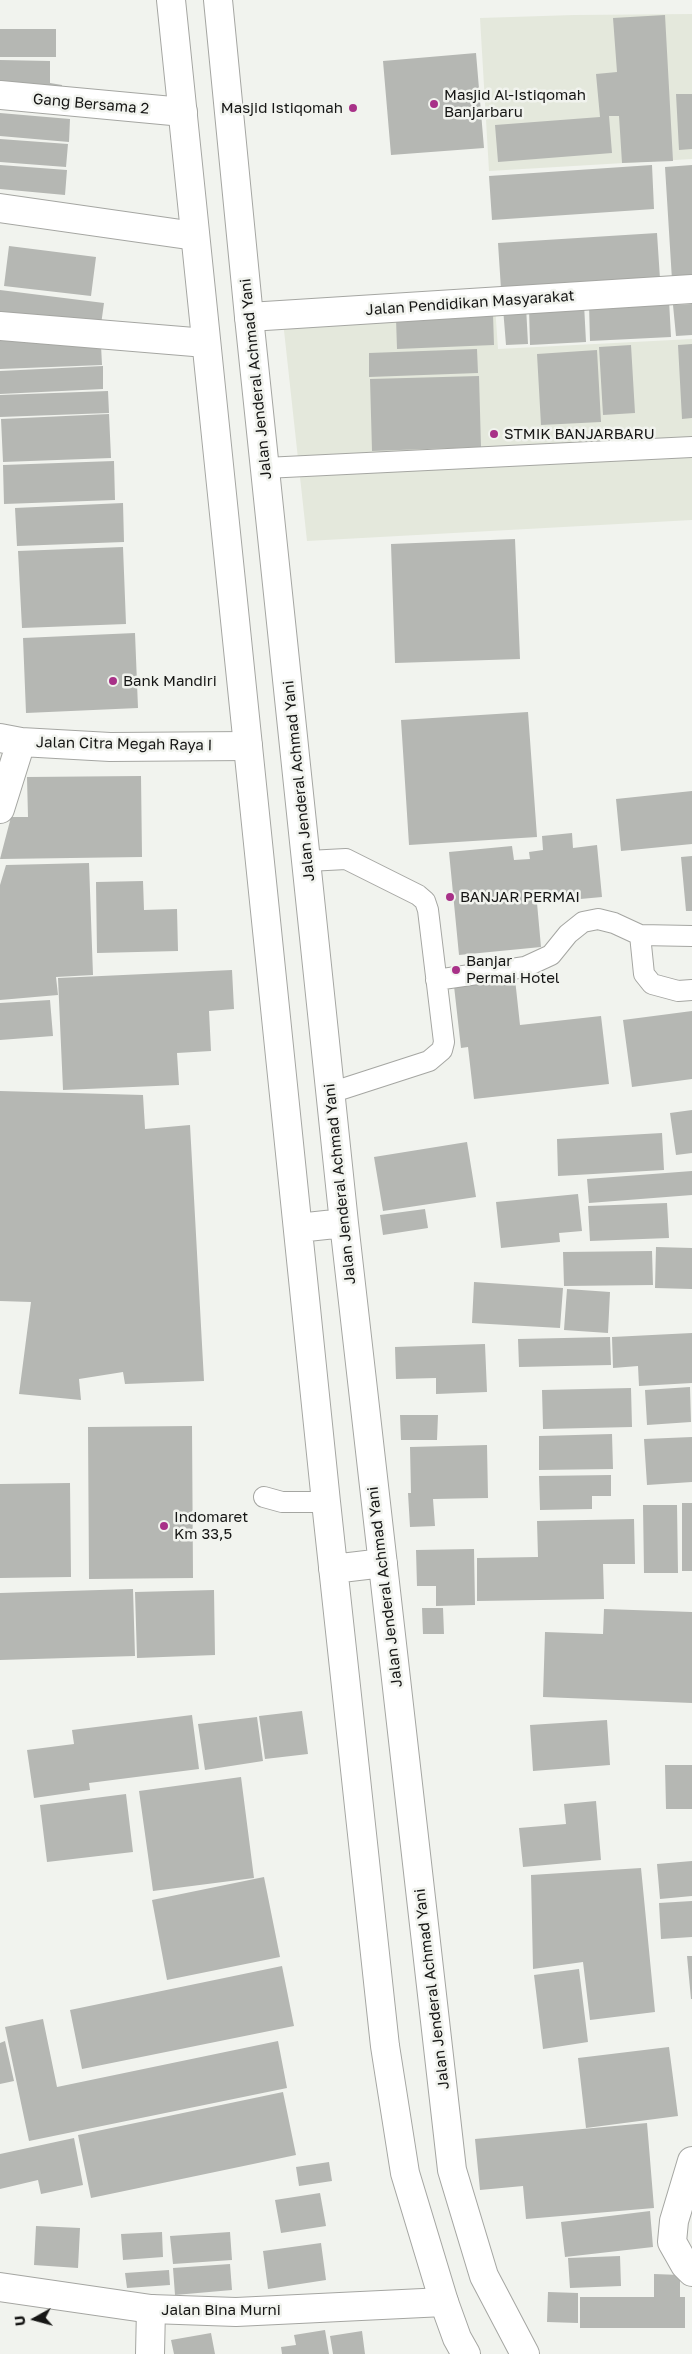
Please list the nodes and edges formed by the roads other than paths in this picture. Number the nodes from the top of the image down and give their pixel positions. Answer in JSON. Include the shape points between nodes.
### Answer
{"nodes":[{"id":1,"x":171,"y":0,"type":"edge"},
{"id":2,"x":218,"y":0,"type":"edge"},
{"id":3,"x":0,"y":95,"type":"edge"},
{"id":4,"x":183,"y":112,"type":"junction"},
{"id":5,"x":0,"y":208,"type":"edge"},
{"id":6,"x":195,"y":236,"type":"junction"},
{"id":7,"x":692,"y":289,"type":"edge"},
{"id":8,"x":249,"y":317,"type":"junction"},
{"id":9,"x":0,"y":326,"type":"edge"},
{"id":10,"x":206,"y":343,"type":"junction"},
{"id":11,"x":692,"y":447,"type":"edge"},
{"id":12,"x":265,"y":468,"type":"junction"},
{"id":13,"x":10,"y":740,"type":"edge"},
{"id":14,"x":248,"y":746,"type":"junction"},
{"id":15,"x":0,"y":809,"type":"edge"},
{"id":16,"x":308,"y":861,"type":"junction"},
{"id":17,"x":640,"y":935,"type":"junction"},
{"id":18,"x":692,"y":936,"type":"edge"},
{"id":19,"x":436,"y":980,"type":"junction"},
{"id":20,"x":692,"y":990,"type":"edge"},
{"id":21,"x":330,"y":1093,"type":"junction"},
{"id":22,"x":344,"y":1223,"type":"junction"},
{"id":23,"x":298,"y":1228,"type":"junction"},
{"id":24,"x":264,"y":1498,"type":"dead end"},
{"id":25,"x":326,"y":1502,"type":"junction"},
{"id":26,"x":382,"y":1563,"type":"junction"},
{"id":27,"x":333,"y":1570,"type":"junction"},
{"id":28,"x":692,"y":2161,"type":"edge"},
{"id":29,"x":692,"y":2272,"type":"edge"},
{"id":30,"x":0,"y":2287,"type":"edge"},
{"id":31,"x":444,"y":2302,"type":"junction"},
{"id":32,"x":151,"y":2310,"type":"junction"},
{"id":33,"x":150,"y":2354,"type":"edge"},
{"id":34,"x":466,"y":2354,"type":"edge"},
{"id":35,"x":524,"y":2354,"type":"edge"}],
"edges":[{"from":1,"to":4,"type":"main road"},
{"from":2,"to":8,"type":"main road","name":"Jalan Jenderal Achmad Yani"},
{"from":3,"to":4,"type":"main road","name":"Gang Bersama 2"},
{"from":4,"to":6,"type":"main road"},
{"from":5,"to":6,"type":"main road"},
{"from":6,"to":10,"type":"main road"},
{"from":7,"to":8,"type":"main road","name":"Jalan Pendidikan Masyarakat"},
{"from":8,"to":12,"type":"main road","name":"Jalan Jenderal Achmad Yani"},
{"from":9,"to":10,"type":"main road"},
{"from":10,"to":14,"type":"main road"},
{"from":11,"to":12,"type":"lane"},
{"from":12,"to":16,"type":"main road","name":"Jalan Jenderal Achmad Yani"},
{"from":13,"to":14,"type":"main road","name":"Jalan Citra Megah Raya I","via":[[110,746]]},
{"from":13,"to":15,"type":"main road"},
{"from":14,"to":23,"type":"main road"},
{"from":16,"to":19,"type":"lane","via":[[346,859],[425,901]]},
{"from":16,"to":21,"type":"main road","name":"Jalan Jenderal Achmad Yani"},
{"from":17,"to":18,"type":"lane"},
{"from":17,"to":19,"type":"lane","via":[[598,919],[583,922],[551,955],[526,967]]},
{"from":17,"to":20,"type":"lane","via":[[644,974],[652,984],[678,991]]},
{"from":19,"to":21,"type":"lane","via":[[444,1042],[442,1050],[429,1061]]},
{"from":21,"to":22,"type":"main road","name":"Jalan Jenderal Achmad Yani"},
{"from":22,"to":23,"type":"main road"},
{"from":22,"to":26,"type":"main road","name":"Jalan Jenderal Achmad Yani"},
{"from":23,"to":25,"type":"main road"},
{"from":24,"to":25,"type":"lane","via":[[282,1502]]},
{"from":25,"to":27,"type":"main road"},
{"from":26,"to":27,"type":"main road"},
{"from":26,"to":35,"type":"main road","name":"Jalan Jenderal Achmad Yani","via":[[452,2170],[484,2276]]},
{"from":27,"to":31,"type":"main road","via":[[385,2046],[406,2173]]},
{"from":28,"to":29,"type":"main road","via":[[674,2221],[672,2242]]},
{"from":30,"to":32,"type":"main road","name":"Jalan Bina Murni"},
{"from":31,"to":32,"type":"main road","name":"Jalan Bina Murni","via":[[236,2312]]},
{"from":31,"to":34,"type":"main road"},
{"from":32,"to":33,"type":"main road"}]}
